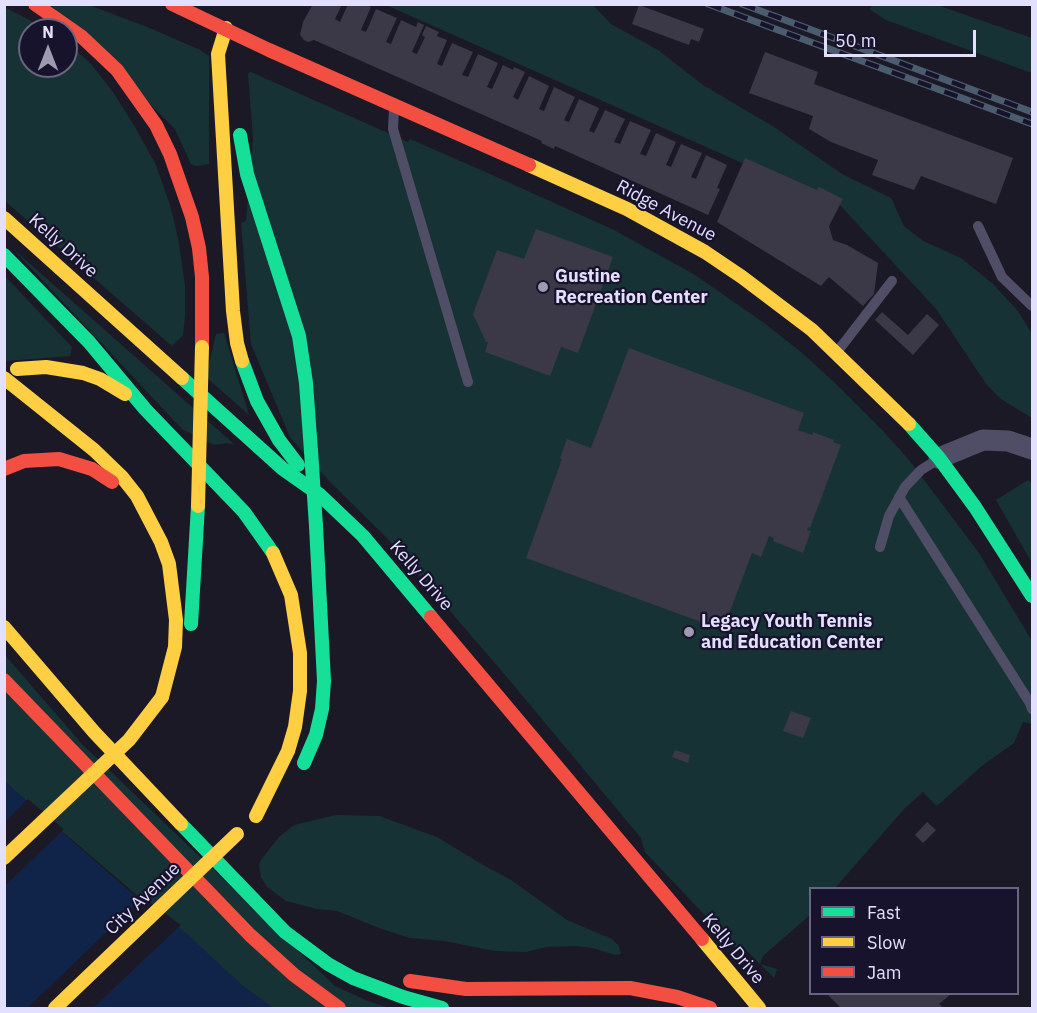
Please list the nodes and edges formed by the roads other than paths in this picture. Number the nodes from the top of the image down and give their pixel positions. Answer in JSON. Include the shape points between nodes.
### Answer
{"nodes":[{"id":1,"x":35,"y":4,"type":"edge"},
{"id":2,"x":172,"y":4,"type":"edge"},
{"id":3,"x":226,"y":28,"type":"junction"},
{"id":4,"x":232,"y":50,"type":"dead end"},
{"id":5,"x":394,"y":105,"type":"junction"},
{"id":6,"x":239,"y":126,"type":"dead end"},
{"id":7,"x":4,"y":218,"type":"edge"},
{"id":8,"x":978,"y":226,"type":"dead end"},
{"id":9,"x":4,"y":255,"type":"edge"},
{"id":10,"x":892,"y":280,"type":"dead end"},
{"id":11,"x":1032,"y":306,"type":"edge"},
{"id":12,"x":836,"y":352,"type":"junction"},
{"id":13,"x":17,"y":369,"type":"dead end"},
{"id":14,"x":4,"y":378,"type":"edge"},
{"id":15,"x":468,"y":382,"type":"dead end"},
{"id":16,"x":146,"y":409,"type":"junction"},
{"id":17,"x":1032,"y":449,"type":"edge"},
{"id":18,"x":939,"y":458,"type":"junction"},
{"id":19,"x":4,"y":469,"type":"edge"},
{"id":20,"x":320,"y":495,"type":"junction"},
{"id":21,"x":899,"y":497,"type":"junction"},
{"id":22,"x":149,"y":520,"type":"junction"},
{"id":23,"x":880,"y":547,"type":"dead end"},
{"id":24,"x":1032,"y":596,"type":"edge"},
{"id":25,"x":4,"y":627,"type":"edge"},
{"id":26,"x":4,"y":680,"type":"edge"},
{"id":27,"x":162,"y":697,"type":"junction"},
{"id":28,"x":1032,"y":709,"type":"edge"},
{"id":29,"x":299,"y":772,"type":"dead end"},
{"id":30,"x":282,"y":794,"type":"dead end"},
{"id":31,"x":256,"y":816,"type":"junction"},
{"id":32,"x":4,"y":858,"type":"edge"},
{"id":33,"x":651,"y":878,"type":"junction"},
{"id":34,"x":264,"y":911,"type":"junction"},
{"id":35,"x":352,"y":962,"type":"dead end"},
{"id":36,"x":400,"y":979,"type":"dead end"},
{"id":37,"x":757,"y":983,"type":"dead end"},
{"id":38,"x":344,"y":1005,"type":"edge"},
{"id":39,"x":55,"y":1008,"type":"edge"},
{"id":40,"x":442,"y":1008,"type":"edge"},
{"id":41,"x":710,"y":1008,"type":"edge"},
{"id":42,"x":759,"y":1008,"type":"edge"}],
"edges":[{"from":1,"to":27,"type":"main road","bridge":true,"via":[[82,37],[134,92],[171,154],[199,248],[202,347],[195,588],[185,648]]},
{"from":2,"to":3,"type":"main road","name":"Ridge Avenue"},
{"from":3,"to":4,"type":"main road"},
{"from":3,"to":5,"type":"main road","name":"Ridge Avenue"},
{"from":3,"to":20,"type":"main road","via":[[218,54],[237,343],[270,425]]},
{"from":5,"to":12,"type":"main road","name":"Ridge Avenue","via":[[665,229],[770,296]]},
{"from":5,"to":15,"type":"lane","via":[[393,129]]},
{"from":6,"to":29,"type":"main road","bridge":true,"via":[[247,174],[299,336],[306,383],[324,652],[322,709],[308,758]]},
{"from":7,"to":20,"type":"main road","name":"Kelly Drive","via":[[283,470]]},
{"from":8,"to":11,"type":"lane","via":[[1002,277]]},
{"from":9,"to":16,"type":"main road","via":[[89,342]]},
{"from":10,"to":12,"type":"lane"},
{"from":12,"to":18,"type":"main road","name":"Ridge Avenue"},
{"from":13,"to":16,"type":"main road","via":[[46,367],[83,373],[116,387]]},
{"from":14,"to":22,"type":"main road","via":[[122,477]]},
{"from":16,"to":31,"type":"main road","via":[[259,530],[274,554],[291,596],[300,653],[295,728]]},
{"from":17,"to":18,"type":"street","via":[[1008,441],[983,440]]},
{"from":18,"to":21,"type":"lane","via":[[913,477]]},
{"from":18,"to":24,"type":"main road","name":"Ridge Avenue"},
{"from":19,"to":22,"type":"main road","via":[[41,459],[74,462],[108,478]]},
{"from":20,"to":33,"type":"main road","name":"Kelly Drive","via":[[403,581]]},
{"from":21,"to":23,"type":"lane"},
{"from":21,"to":28,"type":"lane"},
{"from":22,"to":27,"type":"main road","via":[[169,564],[176,620],[175,647]]},
{"from":25,"to":34,"type":"main road","via":[[94,732]]},
{"from":26,"to":38,"type":"main road","via":[[266,950],[294,975]]},
{"from":27,"to":32,"type":"main road","bridge":true,"via":[[129,740]]},
{"from":30,"to":31,"type":"main road","name":"City Avenue"},
{"from":31,"to":39,"type":"main road","name":"City Avenue","bridge":true},
{"from":33,"to":37,"type":"main road"},
{"from":33,"to":42,"type":"main road","name":"Kelly Drive"},
{"from":34,"to":35,"type":"main road"},
{"from":34,"to":40,"type":"main road","via":[[306,949],[353,978]]},
{"from":36,"to":41,"type":"main road","via":[[466,989],[630,988]]}]}
